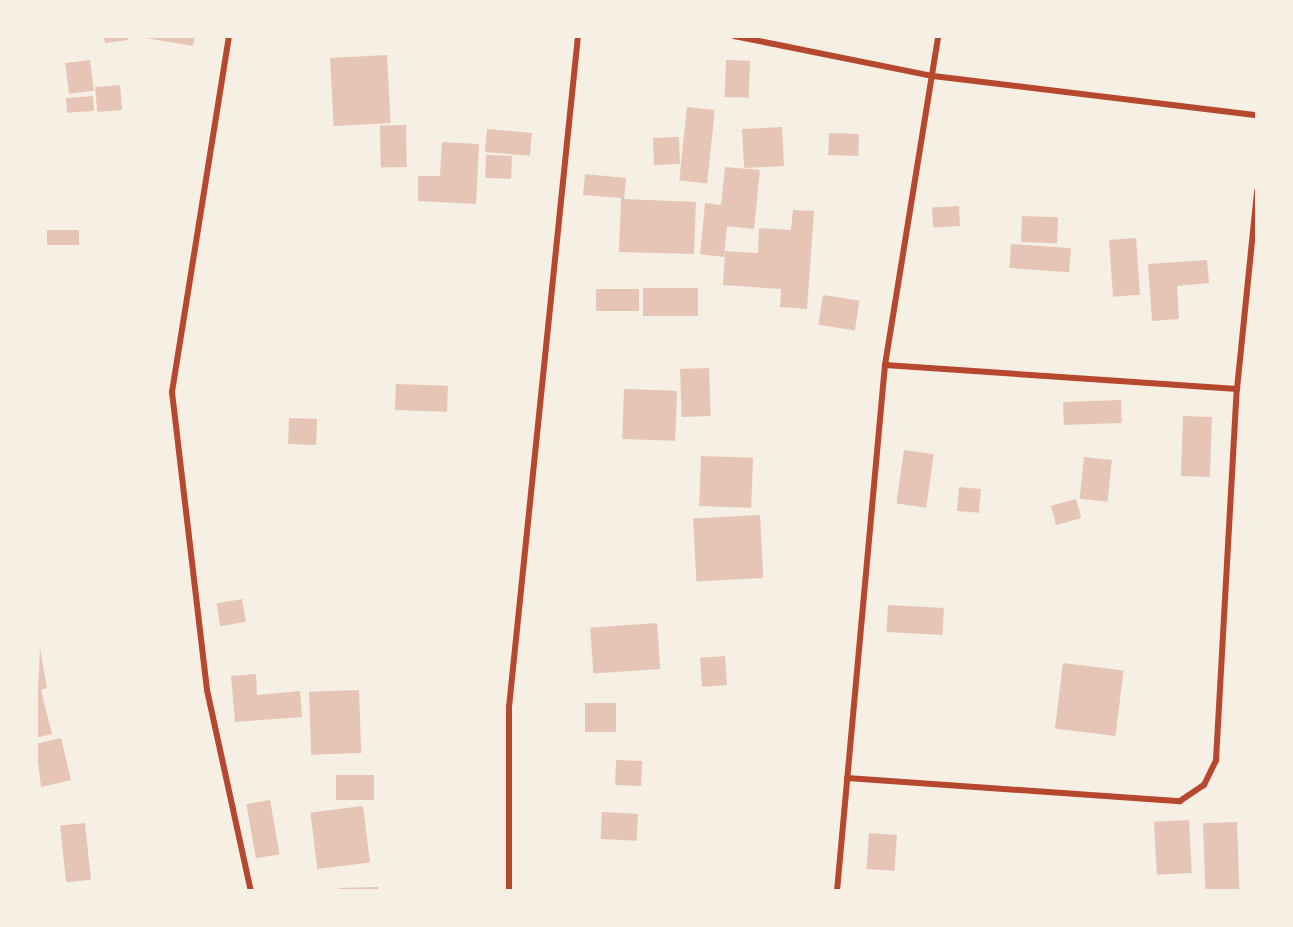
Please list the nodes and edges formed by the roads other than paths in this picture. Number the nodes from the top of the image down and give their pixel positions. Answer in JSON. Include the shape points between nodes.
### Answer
{"nodes":[{"id":1,"x":228,"y":36,"type":"edge"},
{"id":2,"x":578,"y":36,"type":"edge"},
{"id":3,"x":734,"y":36,"type":"edge"},
{"id":4,"x":938,"y":36,"type":"edge"},
{"id":5,"x":933,"y":76,"type":"junction"},
{"id":6,"x":1257,"y":115,"type":"edge"},
{"id":7,"x":1257,"y":191,"type":"edge"},
{"id":8,"x":885,"y":364,"type":"junction"},
{"id":9,"x":1237,"y":389,"type":"junction"},
{"id":10,"x":847,"y":778,"type":"junction"},
{"id":11,"x":251,"y":891,"type":"edge"},
{"id":12,"x":509,"y":891,"type":"edge"},
{"id":13,"x":837,"y":891,"type":"edge"}],
"edges":[{"from":1,"to":11,"type":"street","via":[[172,392],[207,690]]},
{"from":2,"to":12,"type":"street","via":[[508,707]]},
{"from":3,"to":5,"type":"street"},
{"from":4,"to":5,"type":"street"},
{"from":5,"to":6,"type":"street"},
{"from":5,"to":8,"type":"street"},
{"from":7,"to":9,"type":"street"},
{"from":8,"to":9,"type":"street"},
{"from":8,"to":10,"type":"street"},
{"from":9,"to":10,"type":"street","via":[[1216,760],[1204,785],[1180,801]]},
{"from":10,"to":13,"type":"street"}]}
